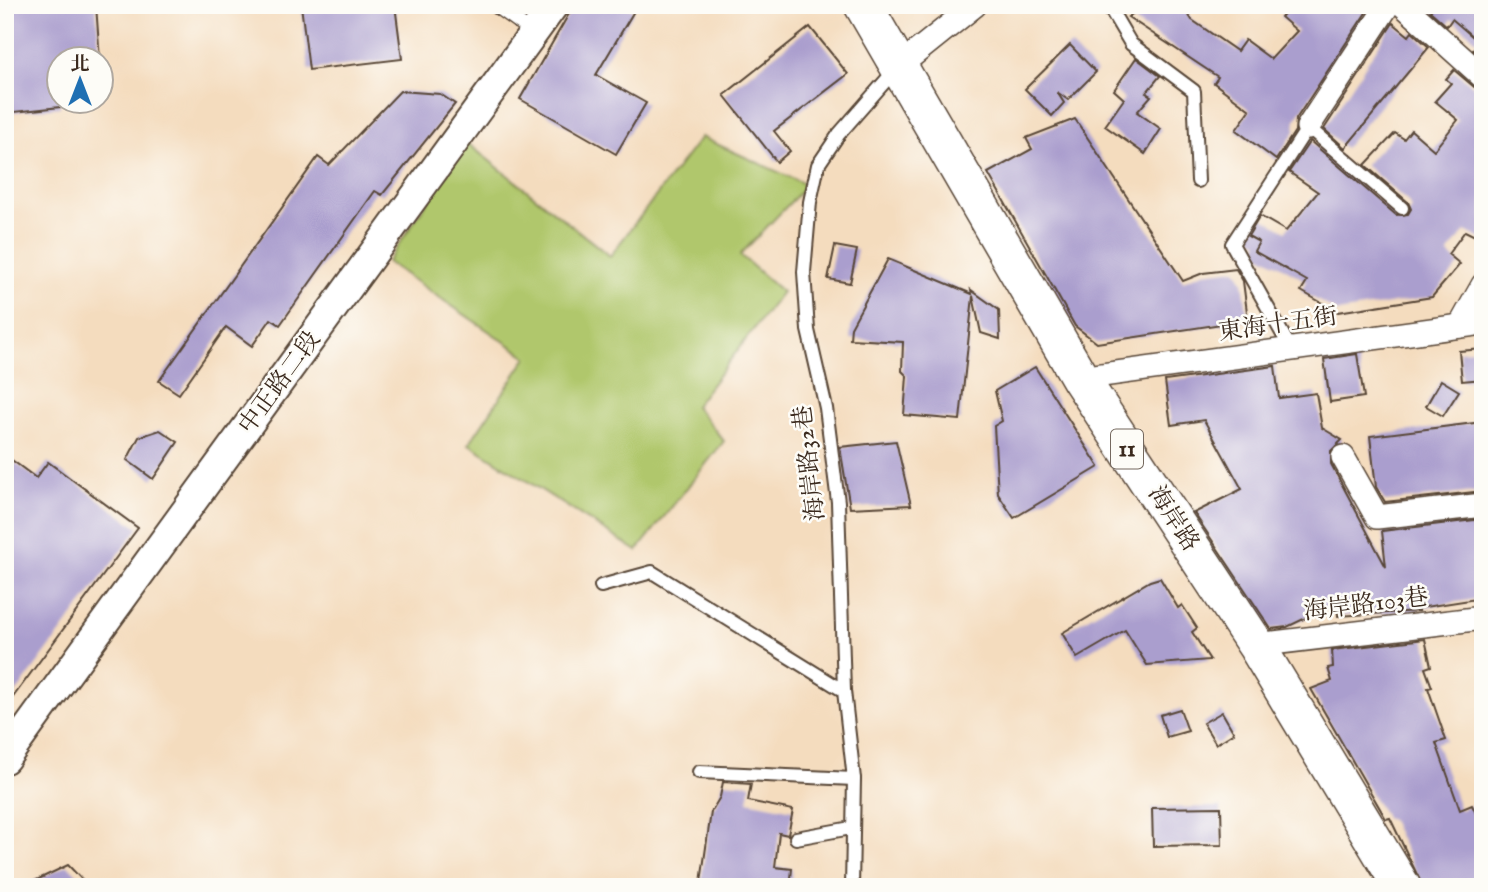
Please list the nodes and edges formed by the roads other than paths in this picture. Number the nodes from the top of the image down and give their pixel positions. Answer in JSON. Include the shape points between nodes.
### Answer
{"nodes":[{"id":1,"x":494,"y":5,"type":"edge"},
{"id":2,"x":554,"y":5,"type":"edge"},
{"id":3,"x":863,"y":5,"type":"edge"},
{"id":4,"x":975,"y":5,"type":"edge"},
{"id":5,"x":1108,"y":5,"type":"edge"},
{"id":6,"x":1388,"y":5,"type":"edge"},
{"id":7,"x":1403,"y":5,"type":"edge"},
{"id":8,"x":535,"y":34,"type":"junction"},
{"id":9,"x":899,"y":66,"type":"junction"},
{"id":10,"x":1483,"y":77,"type":"edge"},
{"id":11,"x":1308,"y":127,"type":"junction"},
{"id":12,"x":1198,"y":181,"type":"dead end"},
{"id":13,"x":1402,"y":208,"type":"dead end"},
{"id":14,"x":1483,"y":285,"type":"edge"},
{"id":15,"x":1471,"y":325,"type":"edge"},
{"id":16,"x":1292,"y":349,"type":"junction"},
{"id":17,"x":1080,"y":378,"type":"junction"},
{"id":18,"x":1343,"y":457,"type":"dead end"},
{"id":19,"x":1483,"y":505,"type":"edge"},
{"id":20,"x":601,"y":586,"type":"dead end"},
{"id":21,"x":1483,"y":618,"type":"edge"},
{"id":22,"x":1256,"y":645,"type":"junction"},
{"id":23,"x":844,"y":691,"type":"junction"},
{"id":24,"x":5,"y":759,"type":"edge"},
{"id":25,"x":699,"y":772,"type":"dead end"},
{"id":26,"x":854,"y":779,"type":"junction"},
{"id":27,"x":851,"y":828,"type":"junction"},
{"id":28,"x":796,"y":838,"type":"dead end"},
{"id":29,"x":852,"y":887,"type":"edge"},
{"id":30,"x":1402,"y":887,"type":"edge"}],
"edges":[{"from":1,"to":8,"type":"lane"},
{"from":2,"to":8,"type":"street","name":"中正路二段"},
{"from":3,"to":9,"type":"main road","name":"海岸路","number":"11"},
{"from":4,"to":9,"type":"street"},
{"from":5,"to":12,"type":"lane","via":[[1131,44],[1194,91]]},
{"from":6,"to":11,"type":"street"},
{"from":7,"to":10,"type":"street"},
{"from":8,"to":24,"type":"street","name":"中正路二段"},
{"from":9,"to":17,"type":"main road","name":"海岸路","number":"11"},
{"from":9,"to":23,"type":"lane","name":"海岸路32巷","via":[[818,165],[810,202],[804,272],[808,330],[826,408],[838,502]]},
{"from":11,"to":13,"type":"lane"},
{"from":11,"to":16,"type":"lane","via":[[1232,244]]},
{"from":14,"to":15,"type":"street"},
{"from":15,"to":16,"type":"street","name":"東海十五街"},
{"from":16,"to":17,"type":"street","name":"東海十五街"},
{"from":17,"to":22,"type":"main road","name":"海岸路","number":"11"},
{"from":18,"to":19,"type":"street","via":[[1377,517]]},
{"from":20,"to":23,"type":"lane","via":[[652,572]]},
{"from":21,"to":22,"type":"street","name":"海岸路103巷"},
{"from":22,"to":30,"type":"main road","name":"海岸路","number":"11"},
{"from":23,"to":26,"type":"lane","name":"海岸路32巷"},
{"from":25,"to":26,"type":"lane"},
{"from":26,"to":27,"type":"lane","name":"海岸路32巷"},
{"from":27,"to":28,"type":"lane"},
{"from":27,"to":29,"type":"lane","name":"海岸路32巷"}]}
